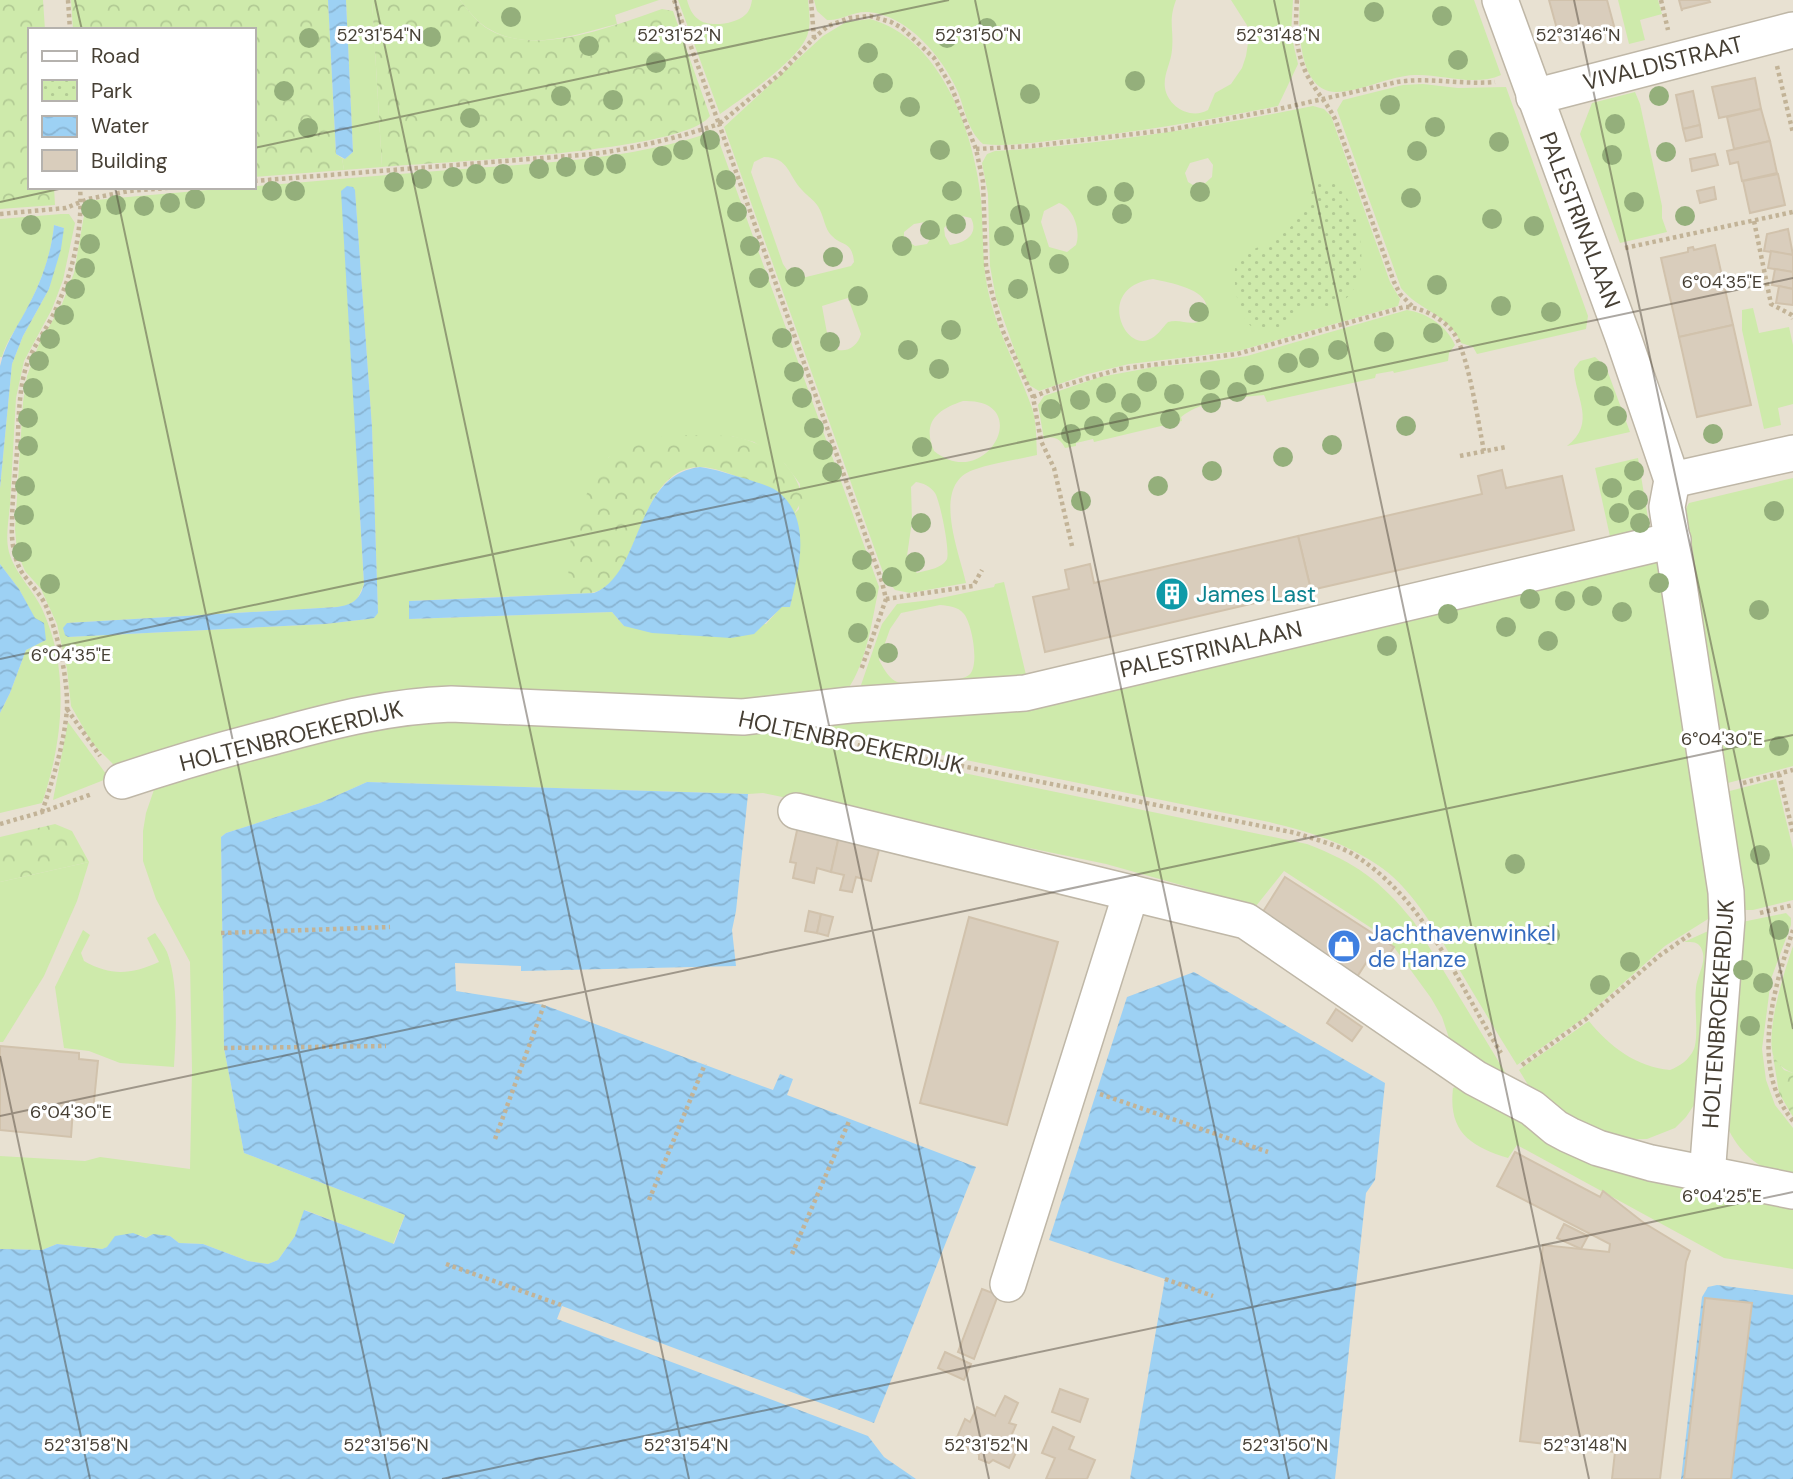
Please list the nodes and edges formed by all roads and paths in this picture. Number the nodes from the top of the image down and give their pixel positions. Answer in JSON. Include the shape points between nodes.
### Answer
{"nodes":[{"id":1,"x":68,"y":0,"type":"edge"},
{"id":2,"x":674,"y":0,"type":"edge"},
{"id":3,"x":811,"y":0,"type":"edge"},
{"id":4,"x":1297,"y":0,"type":"edge"},
{"id":5,"x":1500,"y":0,"type":"edge"},
{"id":6,"x":70,"y":28,"type":"edge"},
{"id":7,"x":1782,"y":33,"type":"edge"},
{"id":8,"x":814,"y":38,"type":"junction"},
{"id":9,"x":1530,"y":86,"type":"junction"},
{"id":10,"x":1323,"y":97,"type":"junction"},
{"id":11,"x":719,"y":124,"type":"junction"},
{"id":12,"x":1793,"y":133,"type":"edge"},
{"id":13,"x":976,"y":149,"type":"junction"},
{"id":14,"x":256,"y":181,"type":"edge"},
{"id":15,"x":80,"y":189,"type":"edge"},
{"id":16,"x":154,"y":189,"type":"edge"},
{"id":17,"x":81,"y":202,"type":"junction"},
{"id":18,"x":1793,"y":212,"type":"edge"},
{"id":19,"x":0,"y":214,"type":"edge"},
{"id":20,"x":1754,"y":221,"type":"junction"},
{"id":21,"x":1593,"y":254,"type":"junction"},
{"id":22,"x":1413,"y":307,"type":"junction"},
{"id":23,"x":1793,"y":316,"type":"edge"},
{"id":24,"x":1033,"y":397,"type":"junction"},
{"id":25,"x":1506,"y":447,"type":"dead end"},
{"id":26,"x":1484,"y":451,"type":"junction"},
{"id":27,"x":1793,"y":453,"type":"edge"},
{"id":28,"x":1460,"y":456,"type":"dead end"},
{"id":29,"x":1672,"y":480,"type":"junction"},
{"id":30,"x":1673,"y":540,"type":"junction"},
{"id":31,"x":1072,"y":547,"type":"dead end"},
{"id":32,"x":982,"y":570,"type":"dead end"},
{"id":33,"x":886,"y":598,"type":"junction"},
{"id":34,"x":850,"y":705,"type":"junction"},
{"id":35,"x":67,"y":708,"type":"junction"},
{"id":36,"x":743,"y":717,"type":"joint"},
{"id":37,"x":825,"y":739,"type":"dead end"},
{"id":38,"x":1793,"y":770,"type":"edge"},
{"id":39,"x":1779,"y":774,"type":"junction"},
{"id":40,"x":122,"y":781,"type":"junction"},
{"id":41,"x":1712,"y":791,"type":"junction"},
{"id":42,"x":796,"y":811,"type":"dead end"},
{"id":43,"x":42,"y":812,"type":"junction"},
{"id":44,"x":0,"y":824,"type":"edge"},
{"id":45,"x":1793,"y":833,"type":"edge"},
{"id":46,"x":1131,"y":893,"type":"junction"},
{"id":47,"x":1793,"y":905,"type":"edge"},
{"id":48,"x":1727,"y":919,"type":"junction"},
{"id":49,"x":390,"y":928,"type":"dead end"},
{"id":50,"x":1793,"y":930,"type":"edge"},
{"id":51,"x":221,"y":933,"type":"dead end"},
{"id":52,"x":544,"y":1004,"type":"dead end"},
{"id":53,"x":386,"y":1046,"type":"dead end"},
{"id":54,"x":224,"y":1048,"type":"dead end"},
{"id":55,"x":1507,"y":1062,"type":"dead end"},
{"id":56,"x":705,"y":1064,"type":"dead end"},
{"id":57,"x":1096,"y":1093,"type":"dead end"},
{"id":58,"x":1532,"y":1108,"type":"junction"},
{"id":59,"x":850,"y":1119,"type":"dead end"},
{"id":60,"x":1793,"y":1121,"type":"edge"},
{"id":61,"x":495,"y":1139,"type":"dead end"},
{"id":62,"x":1268,"y":1152,"type":"dead end"},
{"id":63,"x":1707,"y":1176,"type":"junction"},
{"id":64,"x":1793,"y":1191,"type":"edge"},
{"id":65,"x":649,"y":1200,"type":"dead end"},
{"id":66,"x":792,"y":1254,"type":"dead end"},
{"id":67,"x":446,"y":1264,"type":"dead end"},
{"id":68,"x":1165,"y":1279,"type":"dead end"},
{"id":69,"x":1008,"y":1283,"type":"dead end"},
{"id":70,"x":1213,"y":1296,"type":"dead end"},
{"id":71,"x":561,"y":1305,"type":"dead end"}],
"edges":[{"from":1,"to":6,"type":"path"},
{"from":2,"to":11,"type":"path"},
{"from":3,"to":8,"type":"path"},
{"from":4,"to":10,"type":"path","via":[[1298,51],[1307,75]]},
{"from":5,"to":9,"type":"street","name":"PALESTRINALAAN"},
{"from":7,"to":9,"type":"street","name":"VIVALDISTRAAT"},
{"from":7,"to":12,"type":"path"},
{"from":8,"to":11,"type":"path","via":[[781,73]]},
{"from":8,"to":13,"type":"path","via":[[828,26],[859,16],[881,18],[902,28],[943,71]]},
{"from":9,"to":10,"type":"path","via":[[1412,80]]},
{"from":9,"to":21,"type":"street","name":"PALESTRINALAAN"},
{"from":10,"to":13,"type":"path","via":[[1168,130]]},
{"from":10,"to":22,"type":"path","via":[[1336,121],[1394,282]]},
{"from":11,"to":14,"type":"path","via":[[646,145],[593,154]]},
{"from":11,"to":33,"type":"path"},
{"from":13,"to":24,"type":"path","via":[[983,182],[990,286],[1002,329]]},
{"from":15,"to":17,"type":"path"},
{"from":16,"to":17,"type":"path"},
{"from":17,"to":19,"type":"path","via":[[66,208]]},
{"from":17,"to":35,"type":"path","via":[[70,272],[51,319],[34,345],[23,381],[12,527],[22,571],[45,603],[53,625]]},
{"from":18,"to":20,"type":"path"},
{"from":20,"to":21,"type":"path"},
{"from":20,"to":23,"type":"path","via":[[1771,304]]},
{"from":21,"to":29,"type":"street","name":"PALESTRINALAAN"},
{"from":22,"to":24,"type":"path","via":[[1237,354],[1120,369]]},
{"from":22,"to":26,"type":"path","via":[[1454,333]]},
{"from":24,"to":31,"type":"path","via":[[1041,442],[1055,468]]},
{"from":25,"to":26,"type":"path"},
{"from":26,"to":28,"type":"path"},
{"from":27,"to":29,"type":"street"},
{"from":29,"to":30,"type":"street","name":"HOLTENBROEKERDIJK","via":[[1667,507]]},
{"from":30,"to":34,"type":"street","name":"PALESTRINALAAN","via":[[1025,693]]},
{"from":30,"to":41,"type":"street","name":"HOLTENBROEKERDIJK"},
{"from":32,"to":33,"type":"path","via":[[973,586]]},
{"from":33,"to":34,"type":"path"},
{"from":34,"to":36,"type":"street","name":"PALESTRINALAAN"},
{"from":35,"to":40,"type":"path"},
{"from":35,"to":43,"type":"path","via":[[57,767]]},
{"from":36,"to":40,"type":"street","name":"HOLTENBROEKERDIJK","via":[[421,705],[313,726]]},
{"from":37,"to":55,"type":"path","name":"HOLTENBROEKERDIJK","via":[[1296,833],[1356,856],[1398,891],[1432,932]]},
{"from":38,"to":39,"type":"path"},
{"from":39,"to":41,"type":"path"},
{"from":39,"to":45,"type":"path"},
{"from":40,"to":43,"type":"path"},
{"from":41,"to":48,"type":"street","name":"HOLTENBROEKERDIJK"},
{"from":42,"to":46,"type":"street"},
{"from":43,"to":44,"type":"path"},
{"from":46,"to":58,"type":"street","via":[[1246,921],[1475,1078]]},
{"from":46,"to":69,"type":"street"},
{"from":47,"to":48,"type":"path"},
{"from":48,"to":58,"type":"path","via":[[1672,946],[1586,1019],[1512,1071]]},
{"from":48,"to":63,"type":"street","name":"HOLTENBROEKERDIJK"},
{"from":49,"to":51,"type":"path"},
{"from":50,"to":60,"type":"path","via":[[1776,985],[1769,1058],[1777,1096]]},
{"from":52,"to":61,"type":"path"},
{"from":53,"to":54,"type":"path"},
{"from":56,"to":65,"type":"path"},
{"from":57,"to":62,"type":"path"},
{"from":58,"to":63,"type":"street","via":[[1556,1128],[1598,1148]]},
{"from":59,"to":66,"type":"path"},
{"from":63,"to":64,"type":"street"},
{"from":67,"to":71,"type":"path"},
{"from":68,"to":70,"type":"path"}]}
